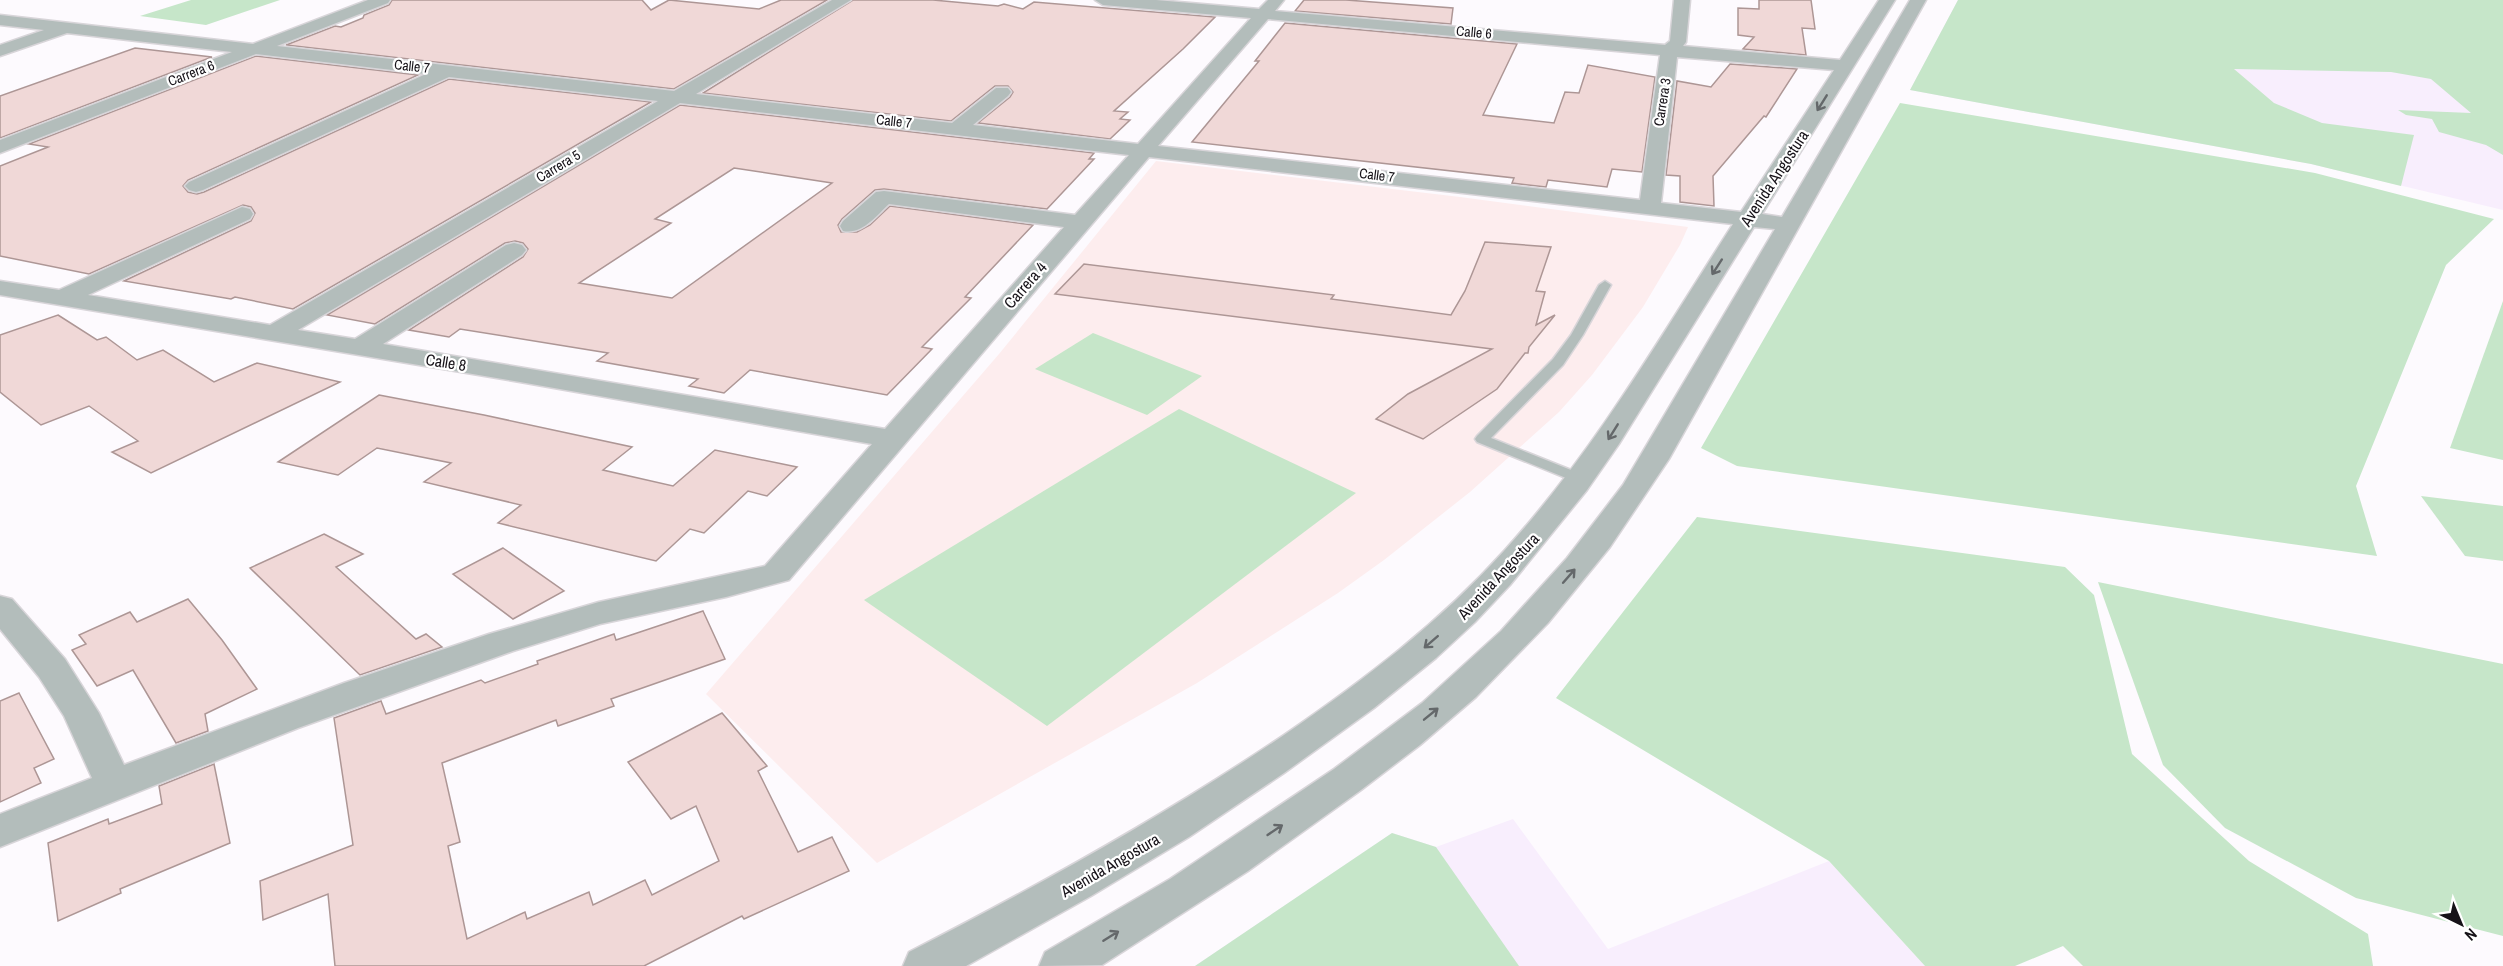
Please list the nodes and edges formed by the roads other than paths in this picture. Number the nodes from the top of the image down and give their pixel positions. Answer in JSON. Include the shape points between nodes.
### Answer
{"nodes":[{"id":1,"x":382,"y":0,"type":"edge"},
{"id":2,"x":843,"y":0,"type":"edge"},
{"id":3,"x":1103,"y":0,"type":"edge"},
{"id":4,"x":1682,"y":0,"type":"edge"},
{"id":5,"x":1887,"y":0,"type":"edge"},
{"id":6,"x":1918,"y":0,"type":"edge"},
{"id":7,"x":1270,"y":7,"type":"edge"},
{"id":8,"x":0,"y":20,"type":"edge"},
{"id":9,"x":68,"y":28,"type":"junction"},
{"id":10,"x":256,"y":48,"type":"junction"},
{"id":11,"x":1670,"y":50,"type":"junction"},
{"id":12,"x":0,"y":51,"type":"edge"},
{"id":13,"x":1845,"y":66,"type":"junction"},
{"id":14,"x":449,"y":70,"type":"junction"},
{"id":15,"x":1002,"y":92,"type":"dead end"},
{"id":16,"x":678,"y":96,"type":"junction"},
{"id":17,"x":958,"y":128,"type":"junction"},
{"id":18,"x":0,"y":147,"type":"edge"},
{"id":19,"x":1145,"y":149,"type":"junction"},
{"id":20,"x":196,"y":186,"type":"dead end"},
{"id":21,"x":1650,"y":207,"type":"junction"},
{"id":22,"x":242,"y":214,"type":"dead end"},
{"id":23,"x":1748,"y":219,"type":"junction"},
{"id":24,"x":1080,"y":222,"type":"junction"},
{"id":25,"x":1789,"y":224,"type":"junction"},
{"id":26,"x":851,"y":226,"type":"dead end"},
{"id":27,"x":514,"y":250,"type":"dead end"},
{"id":28,"x":1605,"y":285,"type":"dead end"},
{"id":29,"x":0,"y":288,"type":"edge"},
{"id":30,"x":63,"y":298,"type":"junction"},
{"id":31,"x":274,"y":333,"type":"junction"},
{"id":32,"x":360,"y":347,"type":"junction"},
{"id":33,"x":892,"y":439,"type":"junction"},
{"id":34,"x":1581,"y":479,"type":"junction"},
{"id":35,"x":0,"y":607,"type":"edge"},
{"id":36,"x":114,"y":784,"type":"junction"},
{"id":37,"x":0,"y":831,"type":"edge"},
{"id":38,"x":925,"y":966,"type":"edge"},
{"id":39,"x":1061,"y":966,"type":"edge"}],
"edges":[{"from":1,"to":10,"type":"street","name":"Carrera 6"},
{"from":2,"to":16,"type":"street","name":"Carrera 5"},
{"from":3,"to":7,"type":"street","name":"Calle 6"},
{"from":4,"to":11,"type":"street","name":"Carrera 3","via":[[1678,42]]},
{"from":5,"to":13,"type":"street","name":"Avenida Angostura"},
{"from":6,"to":25,"type":"street","name":"Avenida Angostura"},
{"from":7,"to":11,"type":"street","name":"Calle 6"},
{"from":7,"to":19,"type":"street","name":"Carrera 4"},
{"from":8,"to":9,"type":"street","name":"Calle 7"},
{"from":9,"to":10,"type":"street","name":"Calle 7"},
{"from":9,"to":12,"type":"street"},
{"from":10,"to":14,"type":"street","name":"Calle 7"},
{"from":10,"to":18,"type":"street","name":"Carrera 6"},
{"from":11,"to":13,"type":"street","name":"Calle 6"},
{"from":11,"to":21,"type":"street","name":"Carrera 3"},
{"from":13,"to":23,"type":"street","name":"Avenida Angostura","one_way":true},
{"from":14,"to":16,"type":"street","name":"Calle 7"},
{"from":14,"to":20,"type":"street"},
{"from":15,"to":17,"type":"street"},
{"from":16,"to":17,"type":"street","name":"Calle 7"},
{"from":16,"to":31,"type":"street","name":"Carrera 5"},
{"from":17,"to":19,"type":"street","name":"Calle 7"},
{"from":19,"to":21,"type":"street","name":"Calle 7"},
{"from":19,"to":24,"type":"street","name":"Carrera 4"},
{"from":21,"to":23,"type":"street","name":"Calle 7"},
{"from":22,"to":30,"type":"street"},
{"from":23,"to":25,"type":"street","name":"Calle 7"},
{"from":23,"to":34,"type":"street","name":"Avenida Angostura","one_way":true},
{"from":24,"to":26,"type":"street","via":[[884,197]]},
{"from":24,"to":33,"type":"street","name":"Carrera 4"},
{"from":39,"to":25,"type":"street","name":"Avenida Angostura","one_way":true,"via":[[1214,872],[1317,802],[1489,664],[1532,620],[1621,512]]},
{"from":27,"to":32,"type":"street"},
{"from":28,"to":34,"type":"lane","via":[[1558,362],[1482,439]]},
{"from":29,"to":30,"type":"street","name":"Calle 8"},
{"from":30,"to":31,"type":"street","name":"Calle 8"},
{"from":31,"to":32,"type":"street","name":"Calle 8"},
{"from":32,"to":33,"type":"street","name":"Calle 8"},
{"from":33,"to":36,"type":"street","name":"Carrera 4","via":[[777,573],[572,621],[347,696]]},
{"from":34,"to":38,"type":"street","name":"Avenida Angostura","one_way":true,"via":[[1481,596],[1363,698],[1172,828],[1031,911]]},
{"from":35,"to":36,"type":"street","via":[[52,668],[81,713]]},
{"from":36,"to":37,"type":"street"}]}
